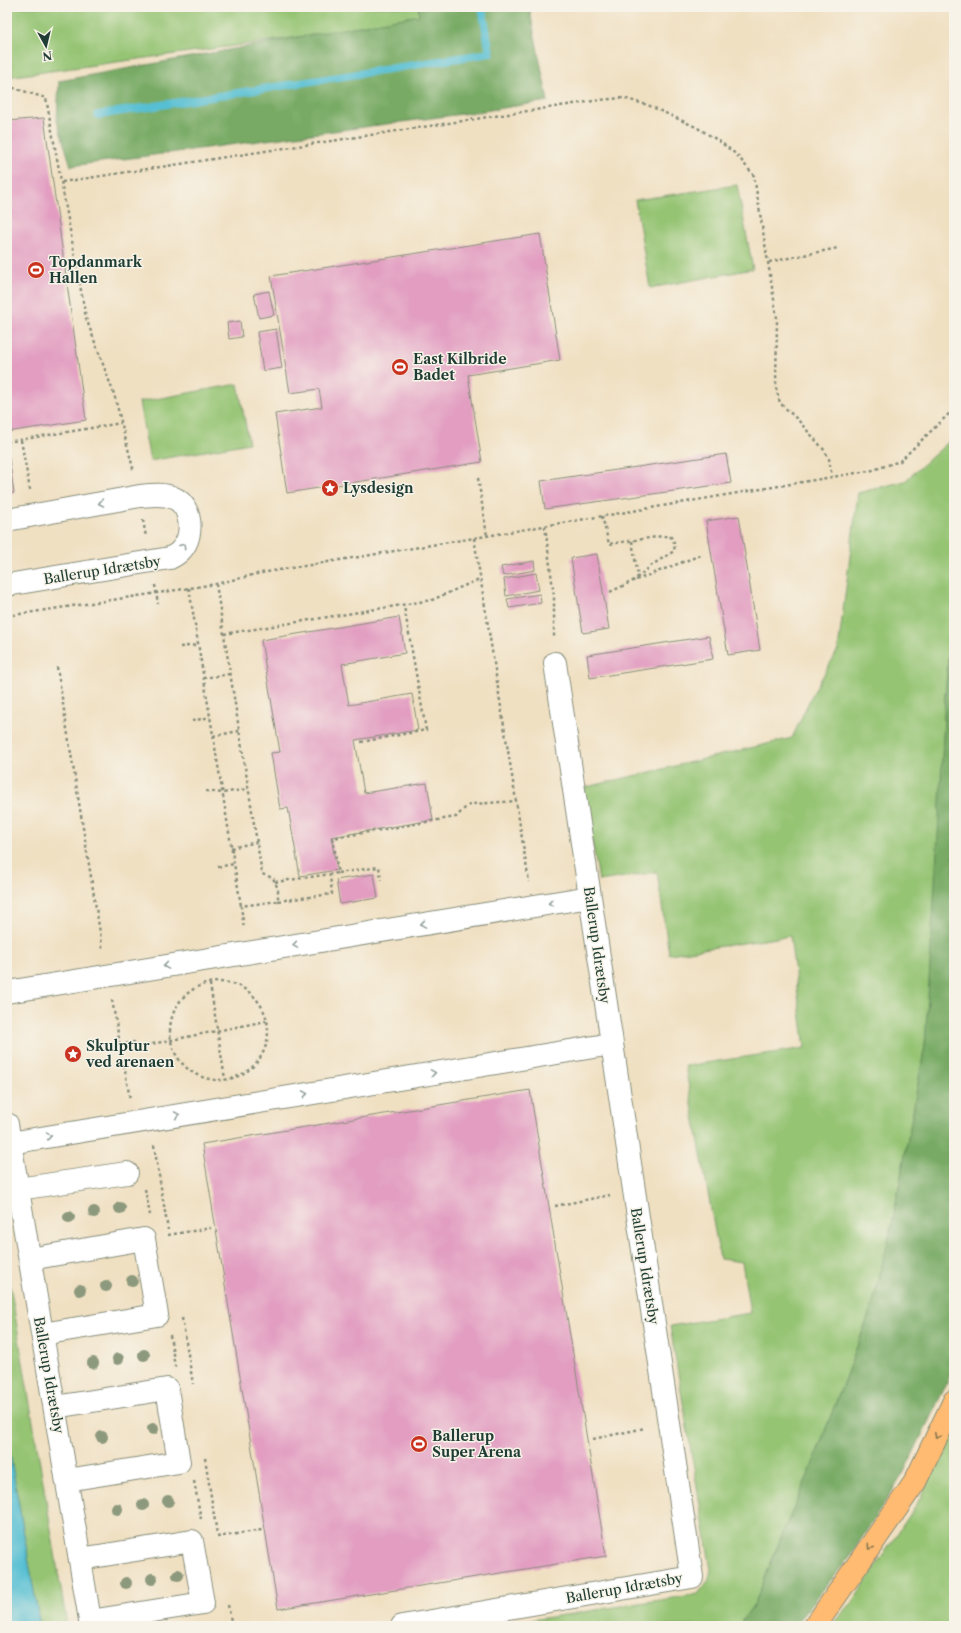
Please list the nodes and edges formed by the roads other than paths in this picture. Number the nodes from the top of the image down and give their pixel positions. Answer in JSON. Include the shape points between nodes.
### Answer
{"nodes":[{"id":1,"x":7,"y":520,"type":"edge"},
{"id":2,"x":7,"y":585,"type":"edge"},
{"id":3,"x":555,"y":663,"type":"road end"},
{"id":4,"x":590,"y":897,"type":"junction"},
{"id":5,"x":7,"y":992,"type":"edge"},
{"id":6,"x":612,"y":1044,"type":"junction"},
{"id":7,"x":9,"y":1133,"type":"edge"},
{"id":8,"x":127,"y":1173,"type":"dead end"},
{"id":9,"x":18,"y":1189,"type":"junction"},
{"id":10,"x":30,"y":1258,"type":"junction"},
{"id":11,"x":42,"y":1334,"type":"junction"},
{"id":12,"x":954,"y":1401,"type":"edge"},
{"id":13,"x":54,"y":1407,"type":"junction"},
{"id":14,"x":67,"y":1480,"type":"junction"},
{"id":15,"x":80,"y":1559,"type":"junction"},
{"id":16,"x":91,"y":1624,"type":"edge"},
{"id":17,"x":402,"y":1626,"type":"edge"},
{"id":18,"x":815,"y":1626,"type":"edge"}],
"edges":[{"from":2,"to":1,"type":"street","name":"Ballerup Idrætsby","one_way":true,"via":[[170,558],[182,550],[188,538],[190,522],[184,507],[174,498],[158,495]]},
{"from":3,"to":4,"type":"street","name":"Ballerup Idrætsby"},
{"from":4,"to":5,"type":"street","one_way":true},
{"from":4,"to":6,"type":"street","name":"Ballerup Idrætsby"},
{"from":7,"to":6,"type":"street","one_way":true,"via":[[142,1121]]},
{"from":6,"to":17,"type":"street","name":"Ballerup Idrætsby","via":[[692,1577]]},
{"from":7,"to":9,"type":"street","name":"Ballerup Idrætsby"},
{"from":8,"to":9,"type":"street"},
{"from":9,"to":10,"type":"street","name":"Ballerup Idrætsby"},
{"from":10,"to":11,"type":"street","name":"Ballerup Idrætsby"},
{"from":10,"to":11,"type":"street","via":[[144,1239],[157,1315]]},
{"from":11,"to":13,"type":"street","name":"Ballerup Idrætsby"},
{"from":12,"to":18,"type":"highway","one_way":true,"via":[[914,1482]]},
{"from":13,"to":14,"type":"street","name":"Ballerup Idrætsby"},
{"from":13,"to":14,"type":"street","via":[[167,1389],[179,1462]]},
{"from":14,"to":15,"type":"street","name":"Ballerup Idrætsby"},
{"from":15,"to":16,"type":"street","name":"Ballerup Idrætsby"},
{"from":15,"to":16,"type":"street","via":[[192,1541],[203,1603]]}]}
